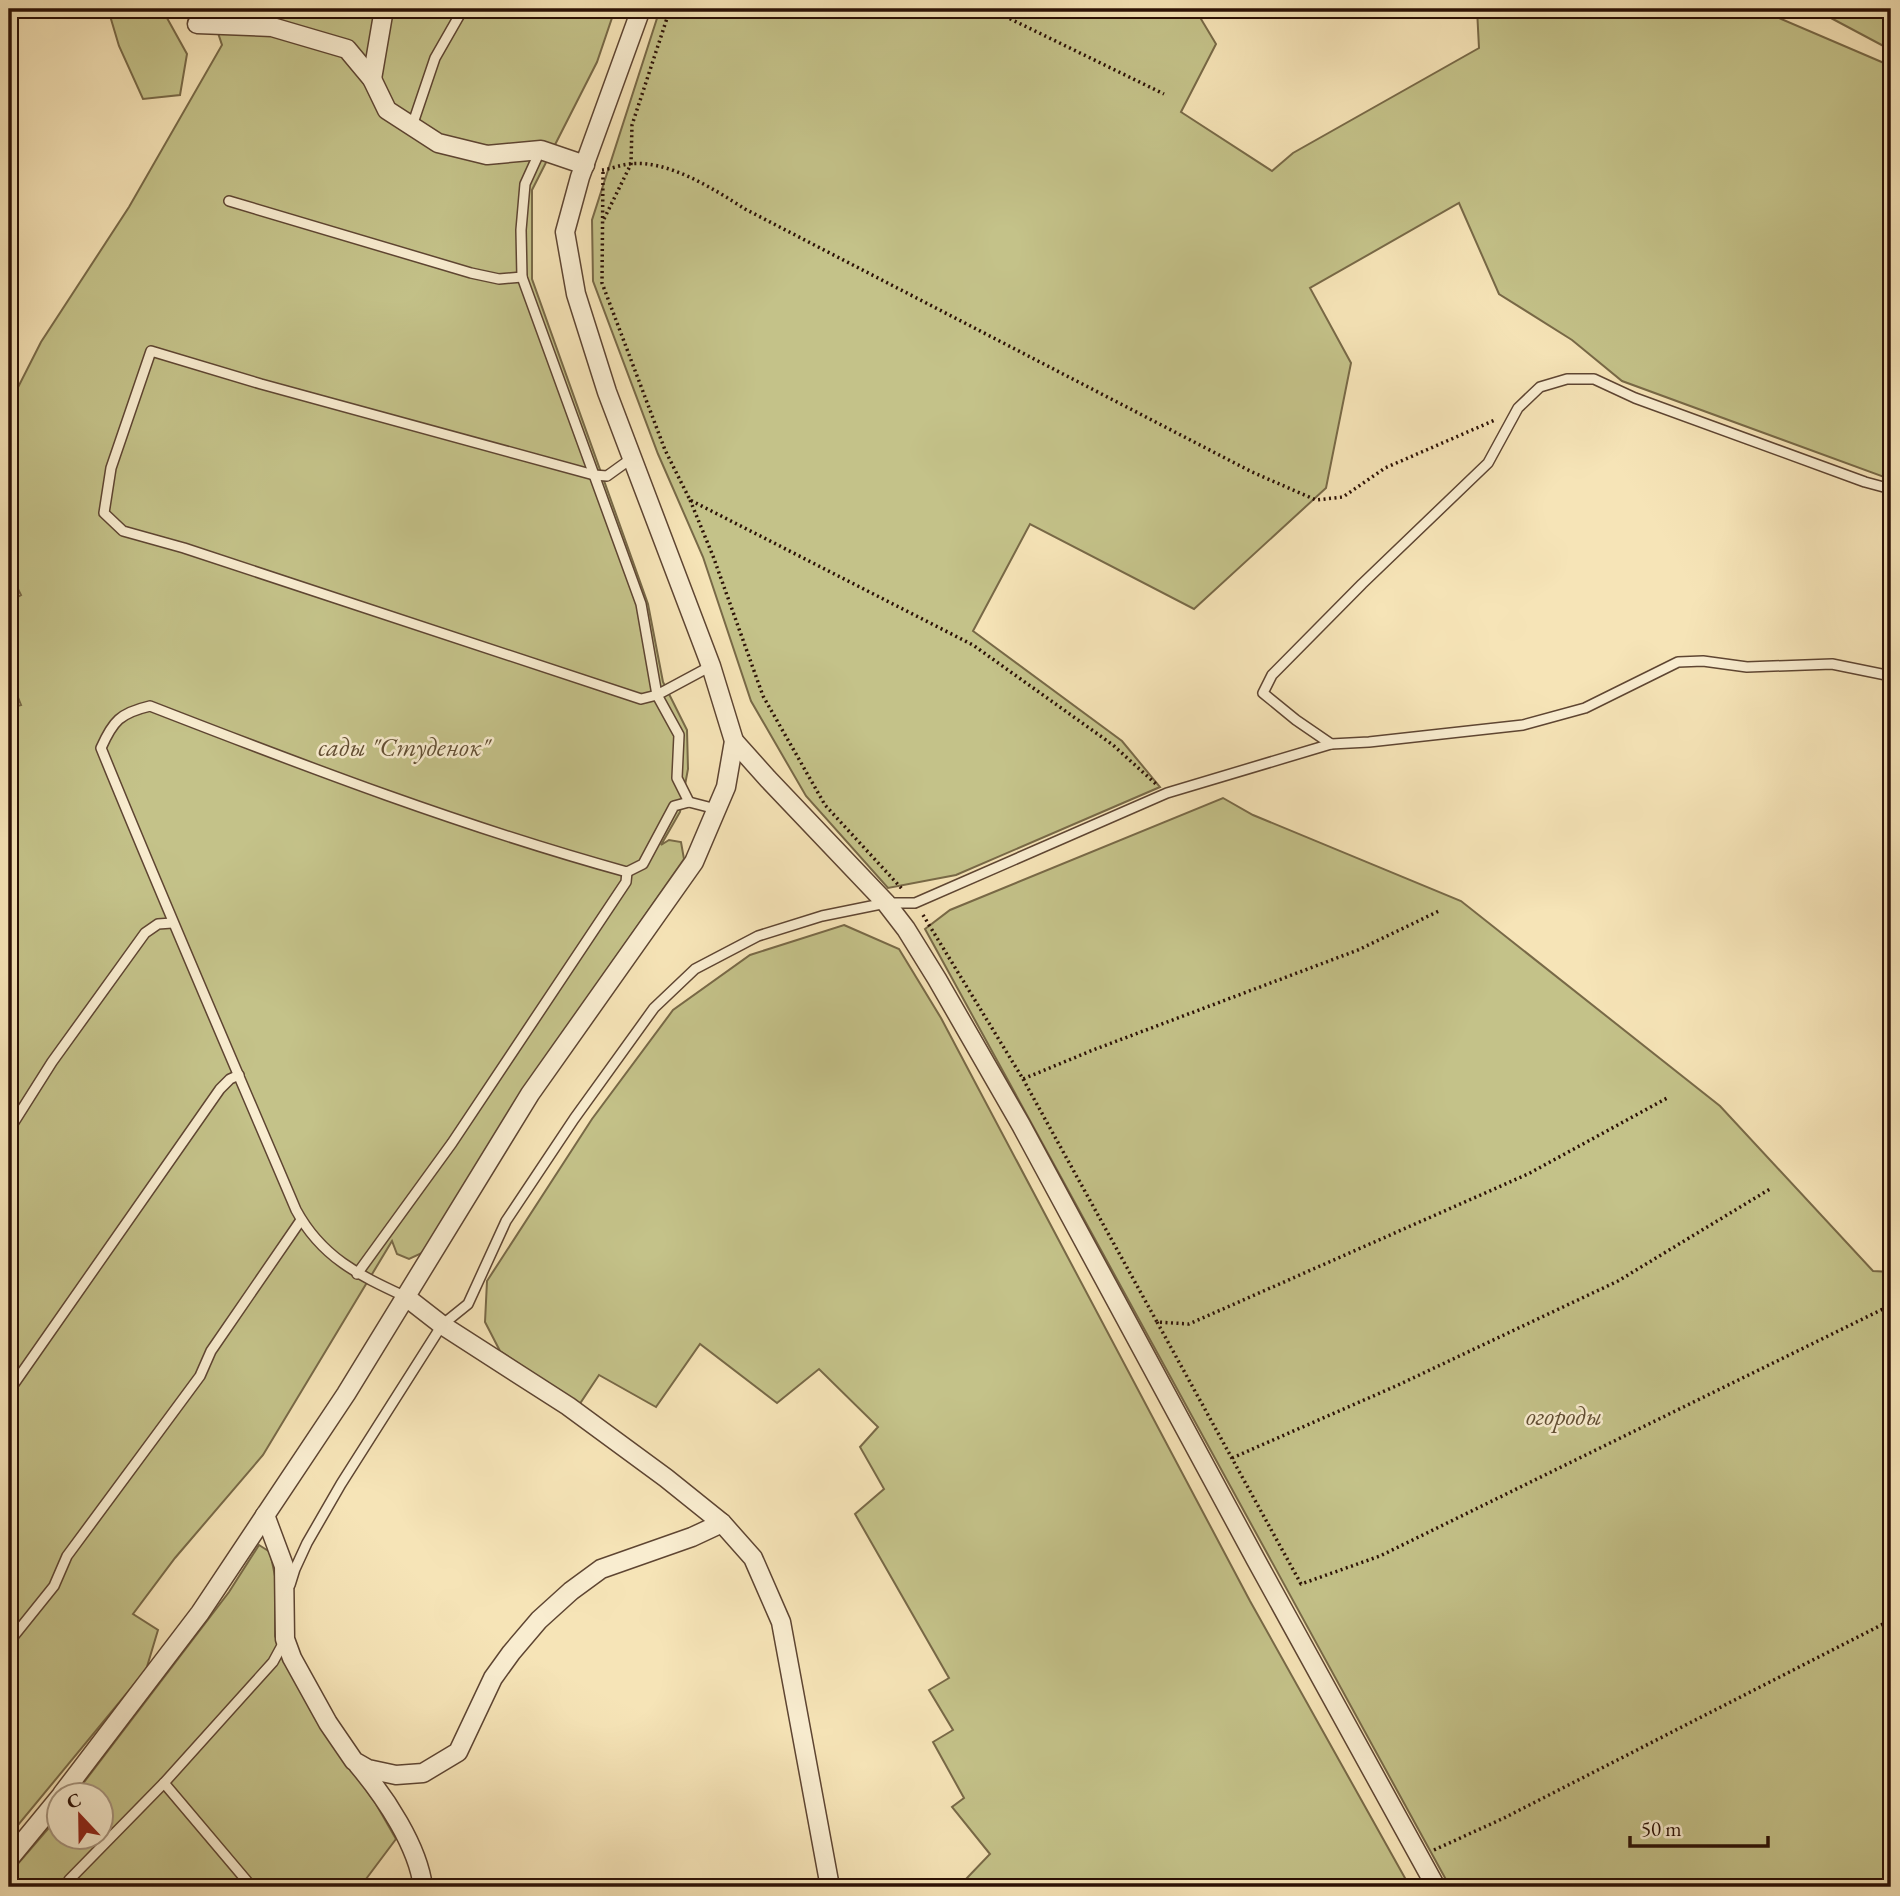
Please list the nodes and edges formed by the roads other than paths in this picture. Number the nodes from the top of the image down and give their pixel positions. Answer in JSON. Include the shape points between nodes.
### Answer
{"nodes":[{"id":1,"x":384,"y":9,"type":"edge"},
{"id":2,"x":463,"y":9,"type":"edge"},
{"id":3,"x":641,"y":9,"type":"edge"},
{"id":4,"x":197,"y":24,"type":"dead end"},
{"id":5,"x":372,"y":79,"type":"junction"},
{"id":6,"x":412,"y":126,"type":"junction"},
{"id":7,"x":541,"y":150,"type":"junction"},
{"id":8,"x":585,"y":165,"type":"junction"},
{"id":9,"x":229,"y":201,"type":"dead end"},
{"id":10,"x":522,"y":277,"type":"junction"},
{"id":11,"x":632,"y":458,"type":"junction"},
{"id":12,"x":594,"y":475,"type":"junction"},
{"id":13,"x":1891,"y":489,"type":"edge"},
{"id":14,"x":711,"y":666,"type":"junction"},
{"id":15,"x":1891,"y":676,"type":"edge"},
{"id":16,"x":657,"y":695,"type":"junction"},
{"id":17,"x":734,"y":741,"type":"junction"},
{"id":18,"x":1331,"y":744,"type":"junction"},
{"id":19,"x":689,"y":802,"type":"junction"},
{"id":20,"x":716,"y":809,"type":"junction"},
{"id":21,"x":627,"y":873,"type":"junction"},
{"id":22,"x":886,"y":903,"type":"junction"},
{"id":23,"x":173,"y":923,"type":"junction"},
{"id":24,"x":239,"y":1076,"type":"junction"},
{"id":25,"x":9,"y":1130,"type":"edge"},
{"id":26,"x":301,"y":1220,"type":"junction"},
{"id":27,"x":357,"y":1274,"type":"junction"},
{"id":28,"x":406,"y":1297,"type":"junction"},
{"id":29,"x":442,"y":1325,"type":"junction"},
{"id":30,"x":9,"y":1391,"type":"edge"},
{"id":31,"x":265,"y":1516,"type":"junction"},
{"id":32,"x":722,"y":1523,"type":"junction"},
{"id":33,"x":286,"y":1602,"type":"junction"},
{"id":34,"x":285,"y":1639,"type":"junction"},
{"id":35,"x":9,"y":1642,"type":"edge"},
{"id":36,"x":354,"y":1761,"type":"junction"},
{"id":37,"x":72,"y":1780,"type":"edge"},
{"id":38,"x":164,"y":1783,"type":"junction"},
{"id":39,"x":46,"y":1813,"type":"edge"},
{"id":40,"x":9,"y":1859,"type":"edge"},
{"id":41,"x":68,"y":1887,"type":"edge"},
{"id":42,"x":252,"y":1887,"type":"edge"},
{"id":43,"x":424,"y":1887,"type":"edge"},
{"id":44,"x":830,"y":1887,"type":"edge"},
{"id":45,"x":1436,"y":1887,"type":"edge"}],
"edges":[{"from":1,"to":5,"type":"street"},
{"from":2,"to":6,"type":"lane","via":[[435,58]]},
{"from":3,"to":8,"type":"street"},
{"from":4,"to":5,"type":"street","via":[[272,27],[347,48]]},
{"from":5,"to":6,"type":"street","via":[[387,110]]},
{"from":6,"to":7,"type":"street","via":[[438,143],[487,155]]},
{"from":7,"to":8,"type":"street"},
{"from":7,"to":10,"type":"lane","via":[[525,184]]},
{"from":8,"to":11,"type":"street","via":[[565,232],[576,294]]},
{"from":9,"to":10,"type":"lane","via":[[471,273],[499,279]]},
{"from":10,"to":12,"type":"lane"},
{"from":11,"to":12,"type":"lane","via":[[607,475]]},
{"from":11,"to":14,"type":"street"},
{"from":12,"to":16,"type":"lane","via":[[641,604]]},
{"from":12,"to":16,"type":"lane","via":[[151,351],[111,468],[104,513],[124,531],[640,699]]},
{"from":13,"to":18,"type":"lane","via":[[1594,379],[1567,379],[1540,387],[1518,408],[1488,463],[1272,675],[1264,693]]},
{"from":14,"to":16,"type":"lane"},
{"from":14,"to":17,"type":"street"},
{"from":15,"to":18,"type":"lane","via":[[1832,664],[1747,667],[1678,662],[1585,708],[1523,726]]},
{"from":16,"to":19,"type":"lane","via":[[680,735],[677,778]]},
{"from":17,"to":20,"type":"street","via":[[726,787]]},
{"from":17,"to":22,"type":"street"},
{"from":18,"to":22,"type":"lane","via":[[1167,793],[915,903]]},
{"from":19,"to":20,"type":"lane"},
{"from":19,"to":21,"type":"lane","via":[[674,806],[643,863]]},
{"from":20,"to":28,"type":"street","via":[[694,862],[530,1094]]},
{"from":21,"to":23,"type":"lane","via":[[467,824],[150,706],[131,711],[112,724],[101,748]]},
{"from":21,"to":27,"type":"lane","via":[[626,883],[452,1143]]},
{"from":22,"to":29,"type":"lane","via":[[758,936],[695,969],[654,1008],[575,1119],[506,1221],[468,1304]]},
{"from":22,"to":45,"type":"street","via":[[937,979],[1014,1114]]},
{"from":23,"to":24,"type":"lane"},
{"from":23,"to":25,"type":"lane","via":[[158,924],[145,933]]},
{"from":24,"to":26,"type":"lane"},
{"from":24,"to":30,"type":"lane","via":[[220,1089]]},
{"from":26,"to":27,"type":"lane","via":[[322,1246]]},
{"from":26,"to":35,"type":"lane","via":[[211,1351],[200,1376],[67,1556],[54,1586]]},
{"from":27,"to":28,"type":"lane"},
{"from":28,"to":29,"type":"street"},
{"from":28,"to":31,"type":"street"},
{"from":29,"to":32,"type":"street","via":[[568,1406]]},
{"from":29,"to":33,"type":"lane","via":[[307,1543]]},
{"from":31,"to":33,"type":"street","via":[[284,1566]]},
{"from":31,"to":37,"type":"street","via":[[200,1613]]},
{"from":32,"to":36,"type":"street","via":[[601,1569],[571,1591],[511,1653],[458,1752],[439,1766],[424,1773],[396,1775]]},
{"from":32,"to":44,"type":"street","via":[[753,1558],[781,1622]]},
{"from":33,"to":34,"type":"street"},
{"from":34,"to":36,"type":"street","via":[[328,1723]]},
{"from":34,"to":38,"type":"lane","via":[[273,1662]]},
{"from":36,"to":43,"type":"street","via":[[392,1813]]},
{"from":38,"to":41,"type":"lane","via":[[69,1880]]},
{"from":38,"to":42,"type":"lane"},
{"from":39,"to":40,"type":"street"}]}
